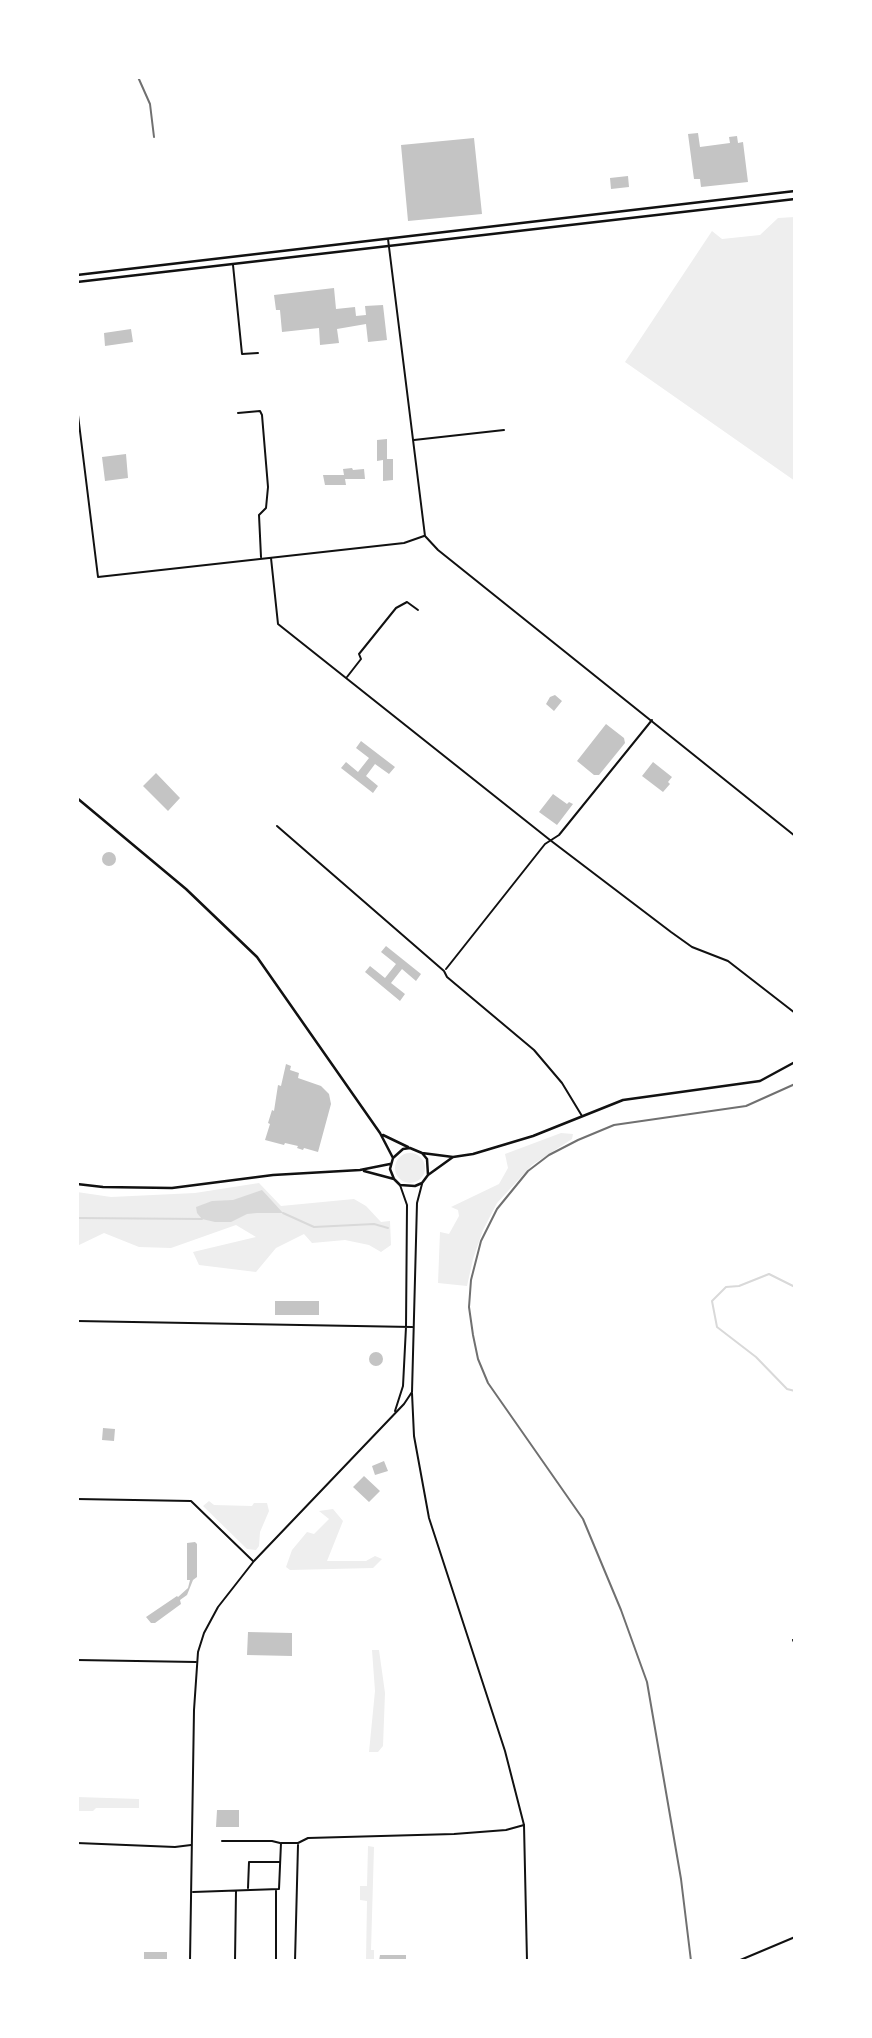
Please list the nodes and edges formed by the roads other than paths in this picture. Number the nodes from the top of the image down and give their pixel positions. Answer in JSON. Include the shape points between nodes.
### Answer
{"nodes":[{"id":1,"x":795,"y":191,"type":"edge"},
{"id":2,"x":795,"y":199,"type":"edge"},
{"id":3,"x":586,"y":216,"type":"junction"},
{"id":4,"x":587,"y":223,"type":"junction"},
{"id":5,"x":492,"y":227,"type":"junction"},
{"id":6,"x":492,"y":235,"type":"junction"},
{"id":7,"x":388,"y":238,"type":"junction"},
{"id":8,"x":388,"y":246,"type":"junction"},
{"id":9,"x":233,"y":264,"type":"junction"},
{"id":10,"x":77,"y":275,"type":"edge"},
{"id":11,"x":77,"y":282,"type":"edge"},
{"id":12,"x":258,"y":353,"type":"dead end"},
{"id":13,"x":77,"y":407,"type":"edge"},
{"id":14,"x":238,"y":413,"type":"dead end"},
{"id":15,"x":504,"y":430,"type":"dead end"},
{"id":16,"x":413,"y":440,"type":"junction"},
{"id":17,"x":77,"y":458,"type":"edge"},
{"id":18,"x":83,"y":458,"type":"junction"},
{"id":19,"x":425,"y":536,"type":"junction"},
{"id":20,"x":261,"y":558,"type":"junction"},
{"id":21,"x":271,"y":558,"type":"junction"},
{"id":22,"x":418,"y":610,"type":"dead end"},
{"id":23,"x":346,"y":678,"type":"junction"},
{"id":24,"x":652,"y":720,"type":"junction"},
{"id":25,"x":77,"y":798,"type":"edge"},
{"id":26,"x":277,"y":826,"type":"dead end"},
{"id":27,"x":795,"y":836,"type":"edge"},
{"id":28,"x":550,"y":840,"type":"junction"},
{"id":29,"x":444,"y":971,"type":"junction"},
{"id":30,"x":795,"y":1013,"type":"edge"},
{"id":31,"x":795,"y":1062,"type":"edge"},
{"id":32,"x":582,"y":1117,"type":"junction"},
{"id":33,"x":380,"y":1133,"type":"junction"},
{"id":34,"x":410,"y":1148,"type":"junction"},
{"id":35,"x":422,"y":1153,"type":"junction"},
{"id":36,"x":453,"y":1157,"type":"junction"},
{"id":37,"x":393,"y":1158,"type":"junction"},
{"id":38,"x":391,"y":1164,"type":"junction"},
{"id":39,"x":360,"y":1170,"type":"junction"},
{"id":40,"x":428,"y":1175,"type":"junction"},
{"id":41,"x":394,"y":1179,"type":"junction"},
{"id":42,"x":422,"y":1183,"type":"junction"},
{"id":43,"x":77,"y":1184,"type":"edge"},
{"id":44,"x":400,"y":1185,"type":"junction"},
{"id":45,"x":77,"y":1321,"type":"edge"},
{"id":46,"x":406,"y":1327,"type":"junction"},
{"id":47,"x":413,"y":1327,"type":"junction"},
{"id":48,"x":412,"y":1392,"type":"junction"},
{"id":49,"x":394,"y":1412,"type":"junction"},
{"id":50,"x":77,"y":1499,"type":"edge"},
{"id":51,"x":254,"y":1561,"type":"junction"},
{"id":52,"x":793,"y":1640,"type":"dead end"},
{"id":53,"x":795,"y":1644,"type":"edge"},
{"id":54,"x":77,"y":1660,"type":"edge"},
{"id":55,"x":196,"y":1662,"type":"junction"},
{"id":56,"x":524,"y":1825,"type":"junction"},
{"id":57,"x":222,"y":1841,"type":"dead end"},
{"id":58,"x":77,"y":1843,"type":"edge"},
{"id":59,"x":281,"y":1843,"type":"junction"},
{"id":60,"x":298,"y":1843,"type":"junction"},
{"id":61,"x":192,"y":1845,"type":"junction"},
{"id":62,"x":280,"y":1862,"type":"junction"},
{"id":63,"x":248,"y":1889,"type":"junction"},
{"id":64,"x":276,"y":1889,"type":"junction"},
{"id":65,"x":236,"y":1890,"type":"junction"},
{"id":66,"x":191,"y":1892,"type":"junction"},
{"id":67,"x":795,"y":1937,"type":"edge"},
{"id":68,"x":190,"y":1961,"type":"edge"},
{"id":69,"x":235,"y":1961,"type":"edge"},
{"id":70,"x":276,"y":1961,"type":"edge"},
{"id":71,"x":295,"y":1961,"type":"edge"},
{"id":72,"x":527,"y":1961,"type":"edge"},
{"id":73,"x":738,"y":1961,"type":"edge"}],
"edges":[{"from":1,"to":3,"type":"main road"},
{"from":2,"to":4,"type":"main road"},
{"from":3,"to":4,"type":"main road"},
{"from":3,"to":5,"type":"main road"},
{"from":4,"to":6,"type":"main road"},
{"from":5,"to":6,"type":"main road"},
{"from":5,"to":7,"type":"main road"},
{"from":6,"to":8,"type":"main road"},
{"from":7,"to":8,"type":"street"},
{"from":7,"to":10,"type":"main road"},
{"from":8,"to":9,"type":"main road"},
{"from":8,"to":16,"type":"street"},
{"from":9,"to":11,"type":"main road"},
{"from":9,"to":12,"type":"street","via":[[242,354]]},
{"from":13,"to":18,"type":"street"},
{"from":14,"to":20,"type":"street","via":[[260,411],[262,415],[268,487],[266,508],[259,515]]},
{"from":15,"to":16,"type":"street"},
{"from":16,"to":19,"type":"street"},
{"from":17,"to":18,"type":"street"},
{"from":18,"to":20,"type":"street","via":[[98,578]]},
{"from":19,"to":21,"type":"street","via":[[404,543]]},
{"from":19,"to":24,"type":"street"},
{"from":20,"to":21,"type":"street"},
{"from":21,"to":23,"type":"street","via":[[278,624]]},
{"from":22,"to":23,"type":"street","via":[[407,602],[396,608]]},
{"from":23,"to":28,"type":"street"},
{"from":24,"to":27,"type":"street"},
{"from":24,"to":28,"type":"street","via":[[559,835]]},
{"from":25,"to":33,"type":"main road","via":[[244,942]]},
{"from":26,"to":29,"type":"street"},
{"from":28,"to":29,"type":"street"},
{"from":28,"to":30,"type":"street","via":[[692,947],[727,961]]},
{"from":29,"to":32,"type":"street","via":[[534,1050],[562,1083]]},
{"from":31,"to":32,"type":"main road","via":[[760,1081],[623,1100]]},
{"from":32,"to":36,"type":"main road","via":[[498,1148]]},
{"from":33,"to":34,"type":"main road"},
{"from":33,"to":37,"type":"main road"},
{"from":34,"to":35,"type":"main road"},
{"from":34,"to":37,"type":"main road"},
{"from":35,"to":36,"type":"main road"},
{"from":35,"to":40,"type":"main road"},
{"from":36,"to":40,"type":"main road"},
{"from":37,"to":38,"type":"main road"},
{"from":38,"to":39,"type":"main road"},
{"from":38,"to":41,"type":"main road"},
{"from":39,"to":41,"type":"main road"},
{"from":39,"to":43,"type":"main road","via":[[172,1188]]},
{"from":40,"to":42,"type":"main road"},
{"from":41,"to":44,"type":"main road"},
{"from":42,"to":44,"type":"main road"},
{"from":42,"to":47,"type":"street","via":[[417,1203]]},
{"from":44,"to":46,"type":"street","via":[[407,1205]]},
{"from":45,"to":46,"type":"street"},
{"from":46,"to":47,"type":"street"},
{"from":46,"to":49,"type":"street","via":[[403,1386]]},
{"from":47,"to":48,"type":"street"},
{"from":48,"to":49,"type":"street"},
{"from":48,"to":56,"type":"street","via":[[414,1436],[429,1518],[505,1751]]},
{"from":49,"to":51,"type":"street"},
{"from":50,"to":51,"type":"street","via":[[191,1501]]},
{"from":51,"to":55,"type":"street","via":[[218,1607]]},
{"from":52,"to":53,"type":"street"},
{"from":54,"to":55,"type":"street"},
{"from":55,"to":61,"type":"street"},
{"from":56,"to":60,"type":"street","via":[[454,1834],[308,1838]]},
{"from":56,"to":72,"type":"street"},
{"from":57,"to":59,"type":"street"},
{"from":58,"to":61,"type":"street"},
{"from":59,"to":60,"type":"street"},
{"from":59,"to":62,"type":"street"},
{"from":60,"to":71,"type":"street"},
{"from":61,"to":66,"type":"street"},
{"from":62,"to":63,"type":"street","via":[[249,1862]]},
{"from":62,"to":64,"type":"street"},
{"from":63,"to":64,"type":"street"},
{"from":63,"to":65,"type":"street"},
{"from":64,"to":70,"type":"street"},
{"from":65,"to":66,"type":"street"},
{"from":65,"to":69,"type":"street"},
{"from":66,"to":68,"type":"street"},
{"from":67,"to":73,"type":"street"}]}
